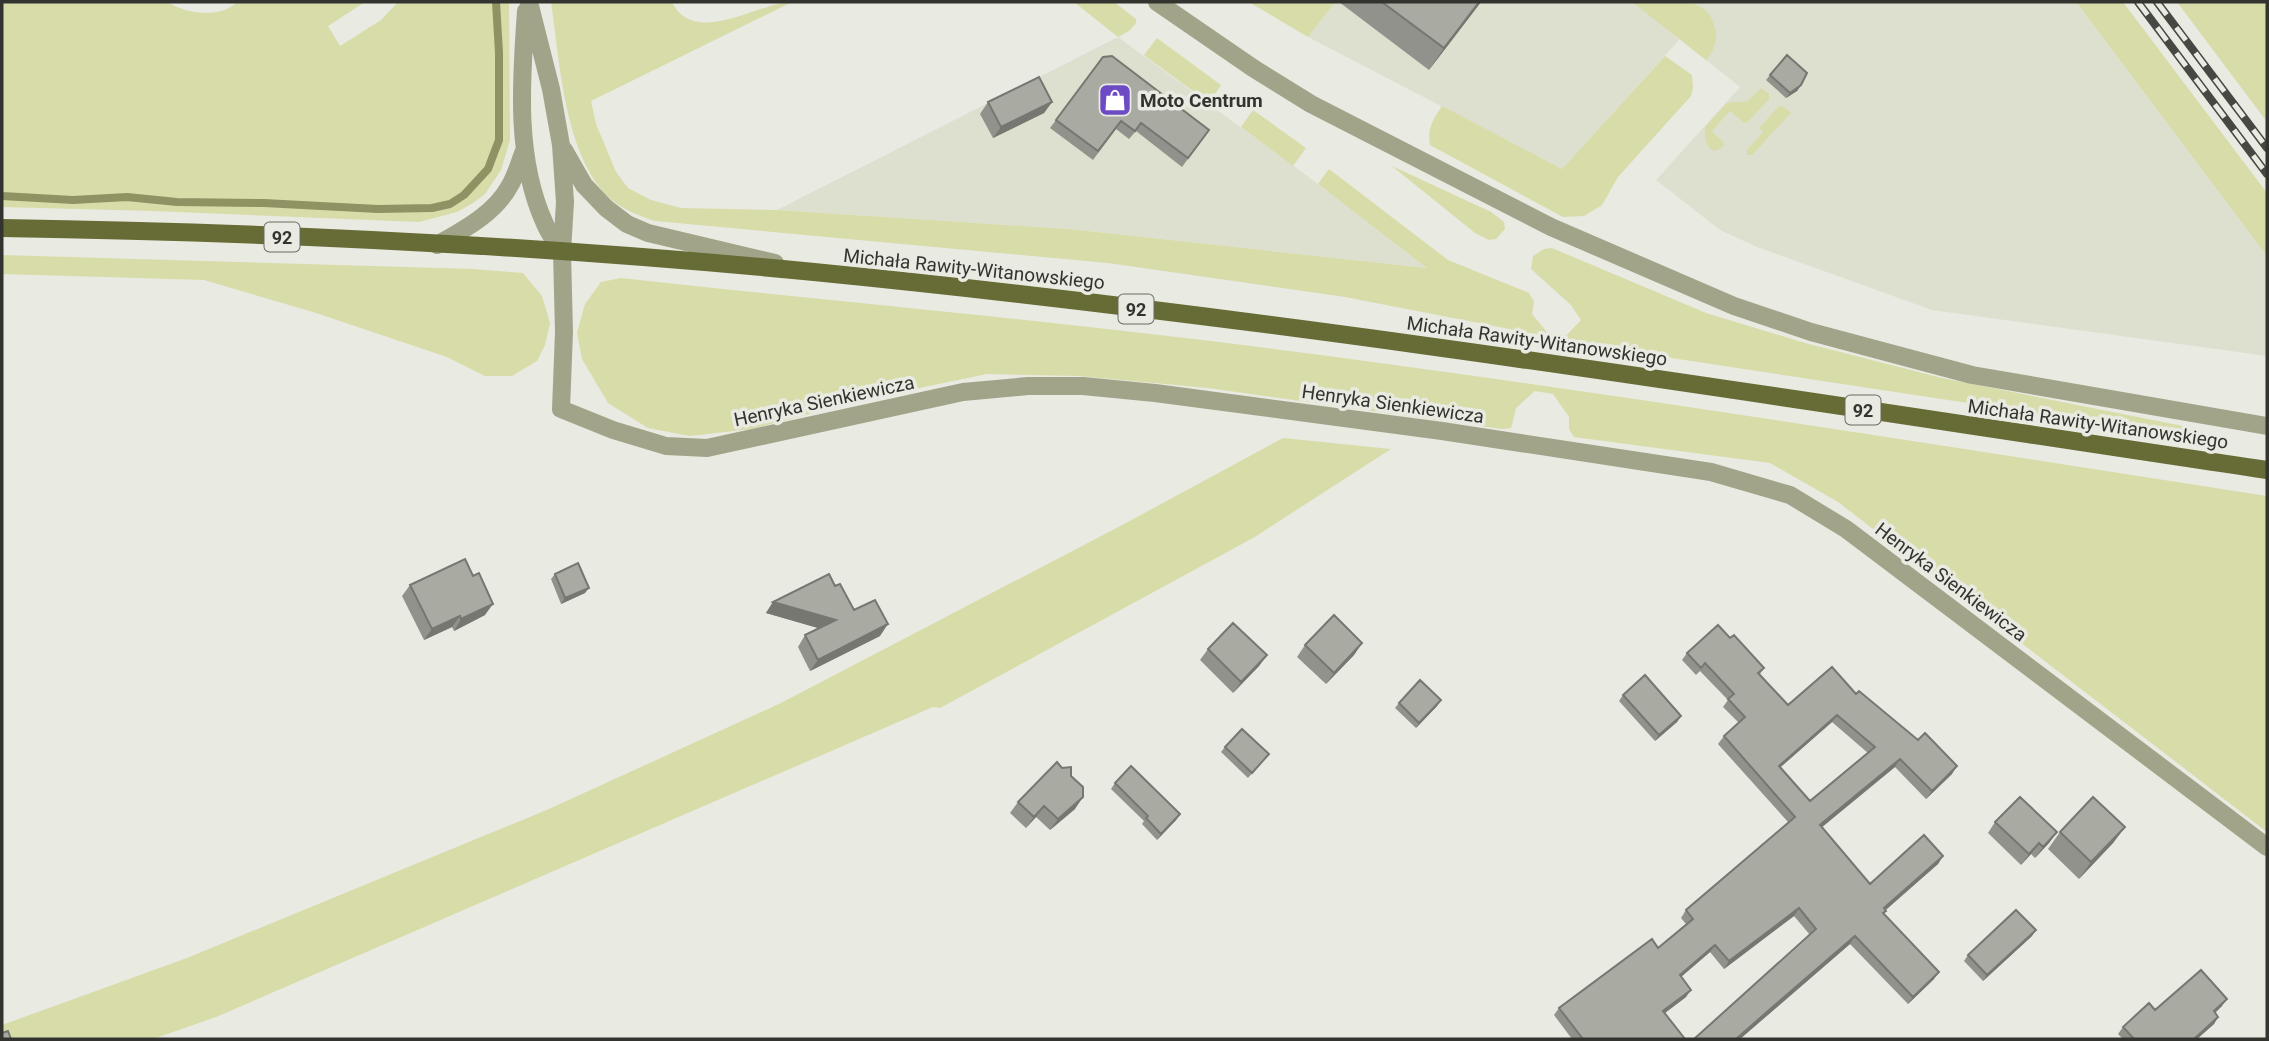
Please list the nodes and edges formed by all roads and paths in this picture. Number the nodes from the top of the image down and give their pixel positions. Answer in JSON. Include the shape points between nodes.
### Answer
{"nodes":[{"id":1,"x":528,"y":2,"type":"edge"},
{"id":2,"x":1157,"y":2,"type":"edge"},
{"id":3,"x":561,"y":145,"type":"junction"},
{"id":4,"x":525,"y":148,"type":"junction"},
{"id":5,"x":2,"y":228,"type":"edge"},
{"id":6,"x":437,"y":245,"type":"junction"},
{"id":7,"x":562,"y":252,"type":"junction"},
{"id":8,"x":813,"y":272,"type":"junction"},
{"id":9,"x":2267,"y":426,"type":"edge"},
{"id":10,"x":2267,"y":470,"type":"edge"},
{"id":11,"x":2267,"y":847,"type":"edge"}],
"edges":[{"from":1,"to":3,"type":"street","name":"Henryka Sienkiewicza"},
{"from":1,"to":4,"type":"street","name":"Henryka Sienkiewicza","via":[[522,76]]},
{"from":2,"to":9,"type":"street","via":[[1311,104],[1551,227],[1734,306],[1811,332],[1972,375]]},
{"from":3,"to":7,"type":"street","name":"Henryka Sienkiewicza"},
{"from":3,"to":8,"type":"street","name":"Henryka Sienkiewicza","via":[[584,185],[627,224]]},
{"from":4,"to":6,"type":"street","name":"Henryka Sienkiewicza","via":[[500,200]]},
{"from":4,"to":7,"type":"street","name":"Henryka Sienkiewicza","via":[[531,186],[545,226]]},
{"from":5,"to":6,"type":"main road","name":"Michała Rawity-Witanowskiego","number":"92"},
{"from":6,"to":7,"type":"main road","name":"Michała Rawity-Witanowskiego","number":"92"},
{"from":7,"to":8,"type":"main road","name":"Michała Rawity-Witanowskiego","number":"92"},
{"from":7,"to":11,"type":"street","name":"Henryka Sienkiewicza","via":[[561,409],[666,446],[707,448],[963,392],[1083,386],[1524,443],[1711,472],[1790,495],[1846,529]]},
{"from":8,"to":10,"type":"main road","name":"Michała Rawity-Witanowskiego","number":"92","via":[[1445,348]]}]}
